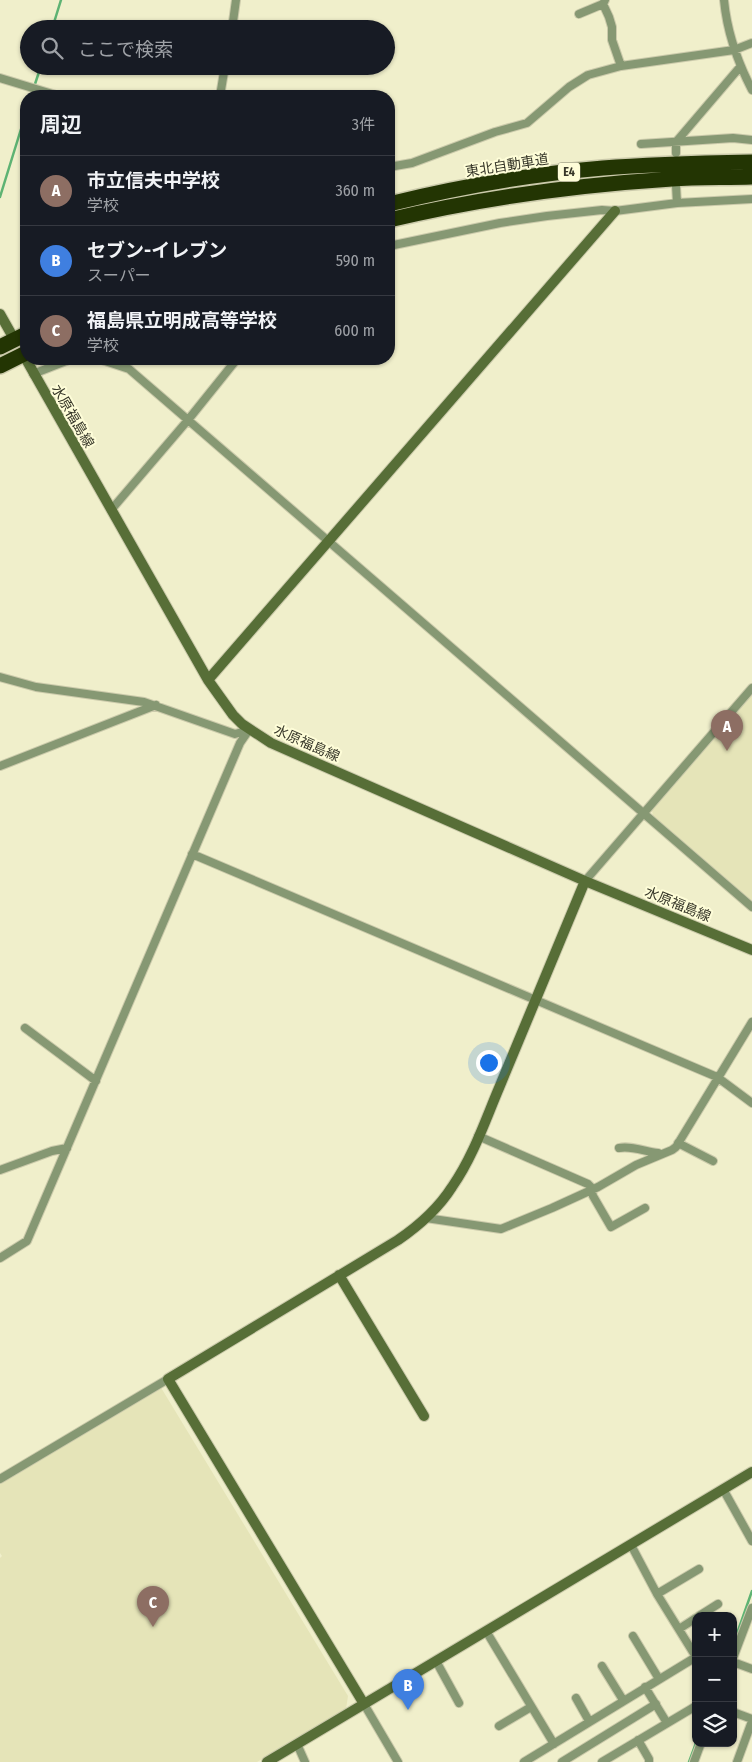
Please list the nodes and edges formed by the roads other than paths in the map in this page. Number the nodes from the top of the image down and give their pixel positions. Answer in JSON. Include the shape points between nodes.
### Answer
{"nodes":[{"id":1,"x":236,"y":0,"type":"edge"},
{"id":2,"x":724,"y":0,"type":"edge"},
{"id":3,"x":604,"y":2,"type":"edge"},
{"id":4,"x":579,"y":14,"type":"dead end"},
{"id":5,"x":233,"y":20,"type":"edge"},
{"id":6,"x":752,"y":43,"type":"edge"},
{"id":7,"x":734,"y":50,"type":"junction"},
{"id":8,"x":620,"y":66,"type":"junction"},
{"id":9,"x":740,"y":67,"type":"junction"},
{"id":10,"x":224,"y":75,"type":"edge"},
{"id":11,"x":0,"y":78,"type":"edge"},
{"id":12,"x":39,"y":90,"type":"edge"},
{"id":13,"x":221,"y":90,"type":"edge"},
{"id":14,"x":752,"y":90,"type":"edge"},
{"id":15,"x":752,"y":140,"type":"edge"},
{"id":16,"x":676,"y":142,"type":"junction"},
{"id":17,"x":640,"y":144,"type":"dead end"},
{"id":18,"x":676,"y":153,"type":"dead end"},
{"id":19,"x":752,"y":162,"type":"edge"},
{"id":20,"x":395,"y":166,"type":"edge"},
{"id":21,"x":752,"y":177,"type":"edge"},
{"id":22,"x":676,"y":185,"type":"dead end"},
{"id":23,"x":752,"y":199,"type":"edge"},
{"id":24,"x":395,"y":203,"type":"edge"},
{"id":25,"x":677,"y":203,"type":"junction"},
{"id":26,"x":615,"y":211,"type":"junction"},
{"id":27,"x":395,"y":219,"type":"edge"},
{"id":28,"x":395,"y":245,"type":"edge"},
{"id":29,"x":0,"y":314,"type":"edge"},
{"id":30,"x":11,"y":341,"type":"edge"},
{"id":31,"x":20,"y":359,"type":"edge"},
{"id":32,"x":5,"y":364,"type":"edge"},
{"id":33,"x":30,"y":365,"type":"edge"},
{"id":34,"x":56,"y":365,"type":"edge"},
{"id":35,"x":117,"y":365,"type":"edge"},
{"id":36,"x":232,"y":365,"type":"edge"},
{"id":37,"x":34,"y":374,"type":"junction"},
{"id":38,"x":188,"y":420,"type":"junction"},
{"id":39,"x":111,"y":510,"type":"junction"},
{"id":40,"x":330,"y":541,"type":"junction"},
{"id":41,"x":0,"y":677,"type":"edge"},
{"id":42,"x":208,"y":680,"type":"junction"},
{"id":43,"x":752,"y":688,"type":"edge"},
{"id":44,"x":156,"y":705,"type":"junction"},
{"id":45,"x":249,"y":730,"type":"junction"},
{"id":46,"x":0,"y":766,"type":"edge"},
{"id":47,"x":644,"y":812,"type":"junction"},
{"id":48,"x":192,"y":854,"type":"junction"},
{"id":49,"x":585,"y":881,"type":"junction"},
{"id":50,"x":752,"y":906,"type":"edge"},
{"id":51,"x":752,"y":950,"type":"edge"},
{"id":52,"x":537,"y":1000,"type":"junction"},
{"id":53,"x":752,"y":1023,"type":"edge"},
{"id":54,"x":25,"y":1028,"type":"dead end"},
{"id":55,"x":717,"y":1077,"type":"junction"},
{"id":56,"x":96,"y":1081,"type":"junction"},
{"id":57,"x":752,"y":1103,"type":"edge"},
{"id":58,"x":478,"y":1136,"type":"junction"},
{"id":59,"x":678,"y":1143,"type":"junction"},
{"id":60,"x":67,"y":1148,"type":"junction"},
{"id":61,"x":619,"y":1148,"type":"dead end"},
{"id":62,"x":660,"y":1154,"type":"junction"},
{"id":63,"x":713,"y":1161,"type":"dead end"},
{"id":64,"x":0,"y":1170,"type":"edge"},
{"id":65,"x":592,"y":1190,"type":"junction"},
{"id":66,"x":645,"y":1208,"type":"dead end"},
{"id":67,"x":426,"y":1218,"type":"junction"},
{"id":68,"x":0,"y":1258,"type":"edge"},
{"id":69,"x":339,"y":1275,"type":"junction"},
{"id":70,"x":168,"y":1379,"type":"junction"},
{"id":71,"x":424,"y":1416,"type":"dead end"},
{"id":72,"x":752,"y":1472,"type":"edge"},
{"id":73,"x":0,"y":1479,"type":"edge"},
{"id":74,"x":722,"y":1489,"type":"junction"},
{"id":75,"x":752,"y":1541,"type":"edge"},
{"id":76,"x":631,"y":1545,"type":"junction"},
{"id":77,"x":699,"y":1569,"type":"dead end"},
{"id":78,"x":657,"y":1594,"type":"junction"},
{"id":79,"x":718,"y":1604,"type":"dead end"},
{"id":80,"x":752,"y":1608,"type":"edge"},
{"id":81,"x":705,"y":1612,"type":"edge"},
{"id":82,"x":692,"y":1620,"type":"edge"},
{"id":83,"x":678,"y":1629,"type":"junction"},
{"id":84,"x":486,"y":1631,"type":"junction"},
{"id":85,"x":633,"y":1636,"type":"dead end"},
{"id":86,"x":692,"y":1651,"type":"edge"},
{"id":87,"x":733,"y":1657,"type":"edge"},
{"id":88,"x":692,"y":1659,"type":"edge"},
{"id":89,"x":436,"y":1661,"type":"junction"},
{"id":90,"x":737,"y":1663,"type":"edge"},
{"id":91,"x":602,"y":1666,"type":"dead end"},
{"id":92,"x":752,"y":1669,"type":"edge"},
{"id":93,"x":659,"y":1679,"type":"junction"},
{"id":94,"x":645,"y":1687,"type":"junction"},
{"id":95,"x":576,"y":1698,"type":"dead end"},
{"id":96,"x":623,"y":1700,"type":"junction"},
{"id":97,"x":459,"y":1703,"type":"dead end"},
{"id":98,"x":364,"y":1704,"type":"junction"},
{"id":99,"x":656,"y":1704,"type":"junction"},
{"id":100,"x":531,"y":1707,"type":"junction"},
{"id":101,"x":692,"y":1708,"type":"edge"},
{"id":102,"x":737,"y":1714,"type":"edge"},
{"id":103,"x":752,"y":1720,"type":"edge"},
{"id":104,"x":590,"y":1721,"type":"junction"},
{"id":105,"x":668,"y":1723,"type":"junction"},
{"id":106,"x":499,"y":1726,"type":"dead end"},
{"id":107,"x":638,"y":1740,"type":"junction"},
{"id":108,"x":297,"y":1744,"type":"junction"},
{"id":109,"x":554,"y":1744,"type":"junction"},
{"id":110,"x":700,"y":1747,"type":"edge"},
{"id":111,"x":268,"y":1762,"type":"edge"},
{"id":112,"x":306,"y":1762,"type":"edge"},
{"id":113,"x":398,"y":1762,"type":"edge"},
{"id":114,"x":524,"y":1762,"type":"edge"},
{"id":115,"x":562,"y":1762,"type":"edge"},
{"id":116,"x":602,"y":1762,"type":"edge"},
{"id":117,"x":648,"y":1762,"type":"edge"},
{"id":118,"x":694,"y":1762,"type":"edge"},
{"id":119,"x":737,"y":1762,"type":"edge"}],
"edges":[{"from":1,"to":5,"type":"street"},
{"from":2,"to":7,"type":"street"},
{"from":3,"to":4,"type":"street"},
{"from":3,"to":8,"type":"street"},
{"from":6,"to":7,"type":"street"},
{"from":7,"to":8,"type":"street"},
{"from":7,"to":9,"type":"street"},
{"from":8,"to":20,"type":"street","via":[[582,79],[527,123]]},
{"from":9,"to":14,"type":"street"},
{"from":9,"to":16,"type":"street"},
{"from":10,"to":13,"type":"street"},
{"from":11,"to":12,"type":"street"},
{"from":15,"to":16,"type":"street","via":[[732,138]]},
{"from":16,"to":17,"type":"street"},
{"from":16,"to":18,"type":"street"},
{"from":19,"to":24,"type":"highway","name":"東北自動車道","number":"E4","via":[[674,163],[548,174]]},
{"from":21,"to":27,"type":"highway","number":"E4","via":[[600,185]]},
{"from":22,"to":25,"type":"street"},
{"from":23,"to":25,"type":"street"},
{"from":25,"to":26,"type":"street"},
{"from":26,"to":28,"type":"street","via":[[500,223]]},
{"from":26,"to":40,"type":"street"},
{"from":29,"to":30,"type":"street"},
{"from":31,"to":32,"type":"highway"},
{"from":33,"to":37,"type":"street","name":"水原福島線"},
{"from":34,"to":37,"type":"street"},
{"from":35,"to":38,"type":"street","via":[[129,369]]},
{"from":36,"to":38,"type":"street"},
{"from":37,"to":39,"type":"street","name":"水原福島線"},
{"from":38,"to":39,"type":"street"},
{"from":38,"to":40,"type":"street"},
{"from":39,"to":42,"type":"street","name":"水原福島線"},
{"from":40,"to":42,"type":"street"},
{"from":40,"to":47,"type":"street"},
{"from":41,"to":44,"type":"street","via":[[36,687]]},
{"from":42,"to":45,"type":"street","name":"水原福島線","via":[[233,716]]},
{"from":43,"to":47,"type":"street"},
{"from":44,"to":45,"type":"street","via":[[235,734]]},
{"from":44,"to":46,"type":"street"},
{"from":45,"to":48,"type":"street","via":[[240,743]]},
{"from":45,"to":49,"type":"street","name":"水原福島線","via":[[326,768]]},
{"from":47,"to":49,"type":"street"},
{"from":47,"to":50,"type":"street"},
{"from":48,"to":52,"type":"street"},
{"from":48,"to":56,"type":"street"},
{"from":49,"to":51,"type":"street","name":"水原福島線"},
{"from":49,"to":52,"type":"street"},
{"from":52,"to":55,"type":"street"},
{"from":52,"to":58,"type":"street"},
{"from":53,"to":55,"type":"street"},
{"from":54,"to":56,"type":"street"},
{"from":55,"to":57,"type":"street"},
{"from":55,"to":59,"type":"street"},
{"from":56,"to":60,"type":"street"},
{"from":58,"to":65,"type":"street","via":[[588,1184]]},
{"from":58,"to":67,"type":"street","via":[[453,1187]]},
{"from":59,"to":62,"type":"street","via":[[672,1150]]},
{"from":59,"to":63,"type":"street"},
{"from":60,"to":64,"type":"street"},
{"from":60,"to":68,"type":"street","via":[[26,1241]]},
{"from":61,"to":62,"type":"street","via":[[624,1146]]},
{"from":62,"to":65,"type":"street"},
{"from":65,"to":66,"type":"street","via":[[611,1227]]},
{"from":65,"to":67,"type":"street","via":[[501,1229]]},
{"from":67,"to":69,"type":"street","via":[[398,1240]]},
{"from":69,"to":70,"type":"street"},
{"from":69,"to":71,"type":"street"},
{"from":70,"to":73,"type":"street"},
{"from":70,"to":98,"type":"street"},
{"from":72,"to":74,"type":"street"},
{"from":74,"to":75,"type":"street"},
{"from":74,"to":76,"type":"street"},
{"from":76,"to":78,"type":"street"},
{"from":76,"to":84,"type":"street"},
{"from":77,"to":78,"type":"street"},
{"from":78,"to":83,"type":"street"},
{"from":79,"to":81,"type":"street"},
{"from":80,"to":87,"type":"street"},
{"from":82,"to":83,"type":"street"},
{"from":83,"to":86,"type":"street"},
{"from":84,"to":89,"type":"street"},
{"from":84,"to":100,"type":"street"},
{"from":85,"to":93,"type":"street"},
{"from":88,"to":93,"type":"street"},
{"from":89,"to":97,"type":"street"},
{"from":89,"to":98,"type":"street"},
{"from":90,"to":92,"type":"street"},
{"from":91,"to":96,"type":"street"},
{"from":93,"to":94,"type":"street"},
{"from":94,"to":96,"type":"street"},
{"from":94,"to":99,"type":"street"},
{"from":95,"to":104,"type":"street"},
{"from":96,"to":104,"type":"street"},
{"from":98,"to":108,"type":"street"},
{"from":98,"to":113,"type":"street"},
{"from":99,"to":105,"type":"street"},
{"from":99,"to":115,"type":"street"},
{"from":100,"to":106,"type":"street"},
{"from":100,"to":109,"type":"street"},
{"from":101,"to":105,"type":"street"},
{"from":102,"to":103,"type":"street"},
{"from":103,"to":119,"type":"street"},
{"from":104,"to":109,"type":"street"},
{"from":105,"to":107,"type":"street"},
{"from":107,"to":116,"type":"street"},
{"from":107,"to":117,"type":"street"},
{"from":108,"to":111,"type":"street"},
{"from":108,"to":112,"type":"street"},
{"from":109,"to":114,"type":"street"},
{"from":110,"to":118,"type":"street"}]}
